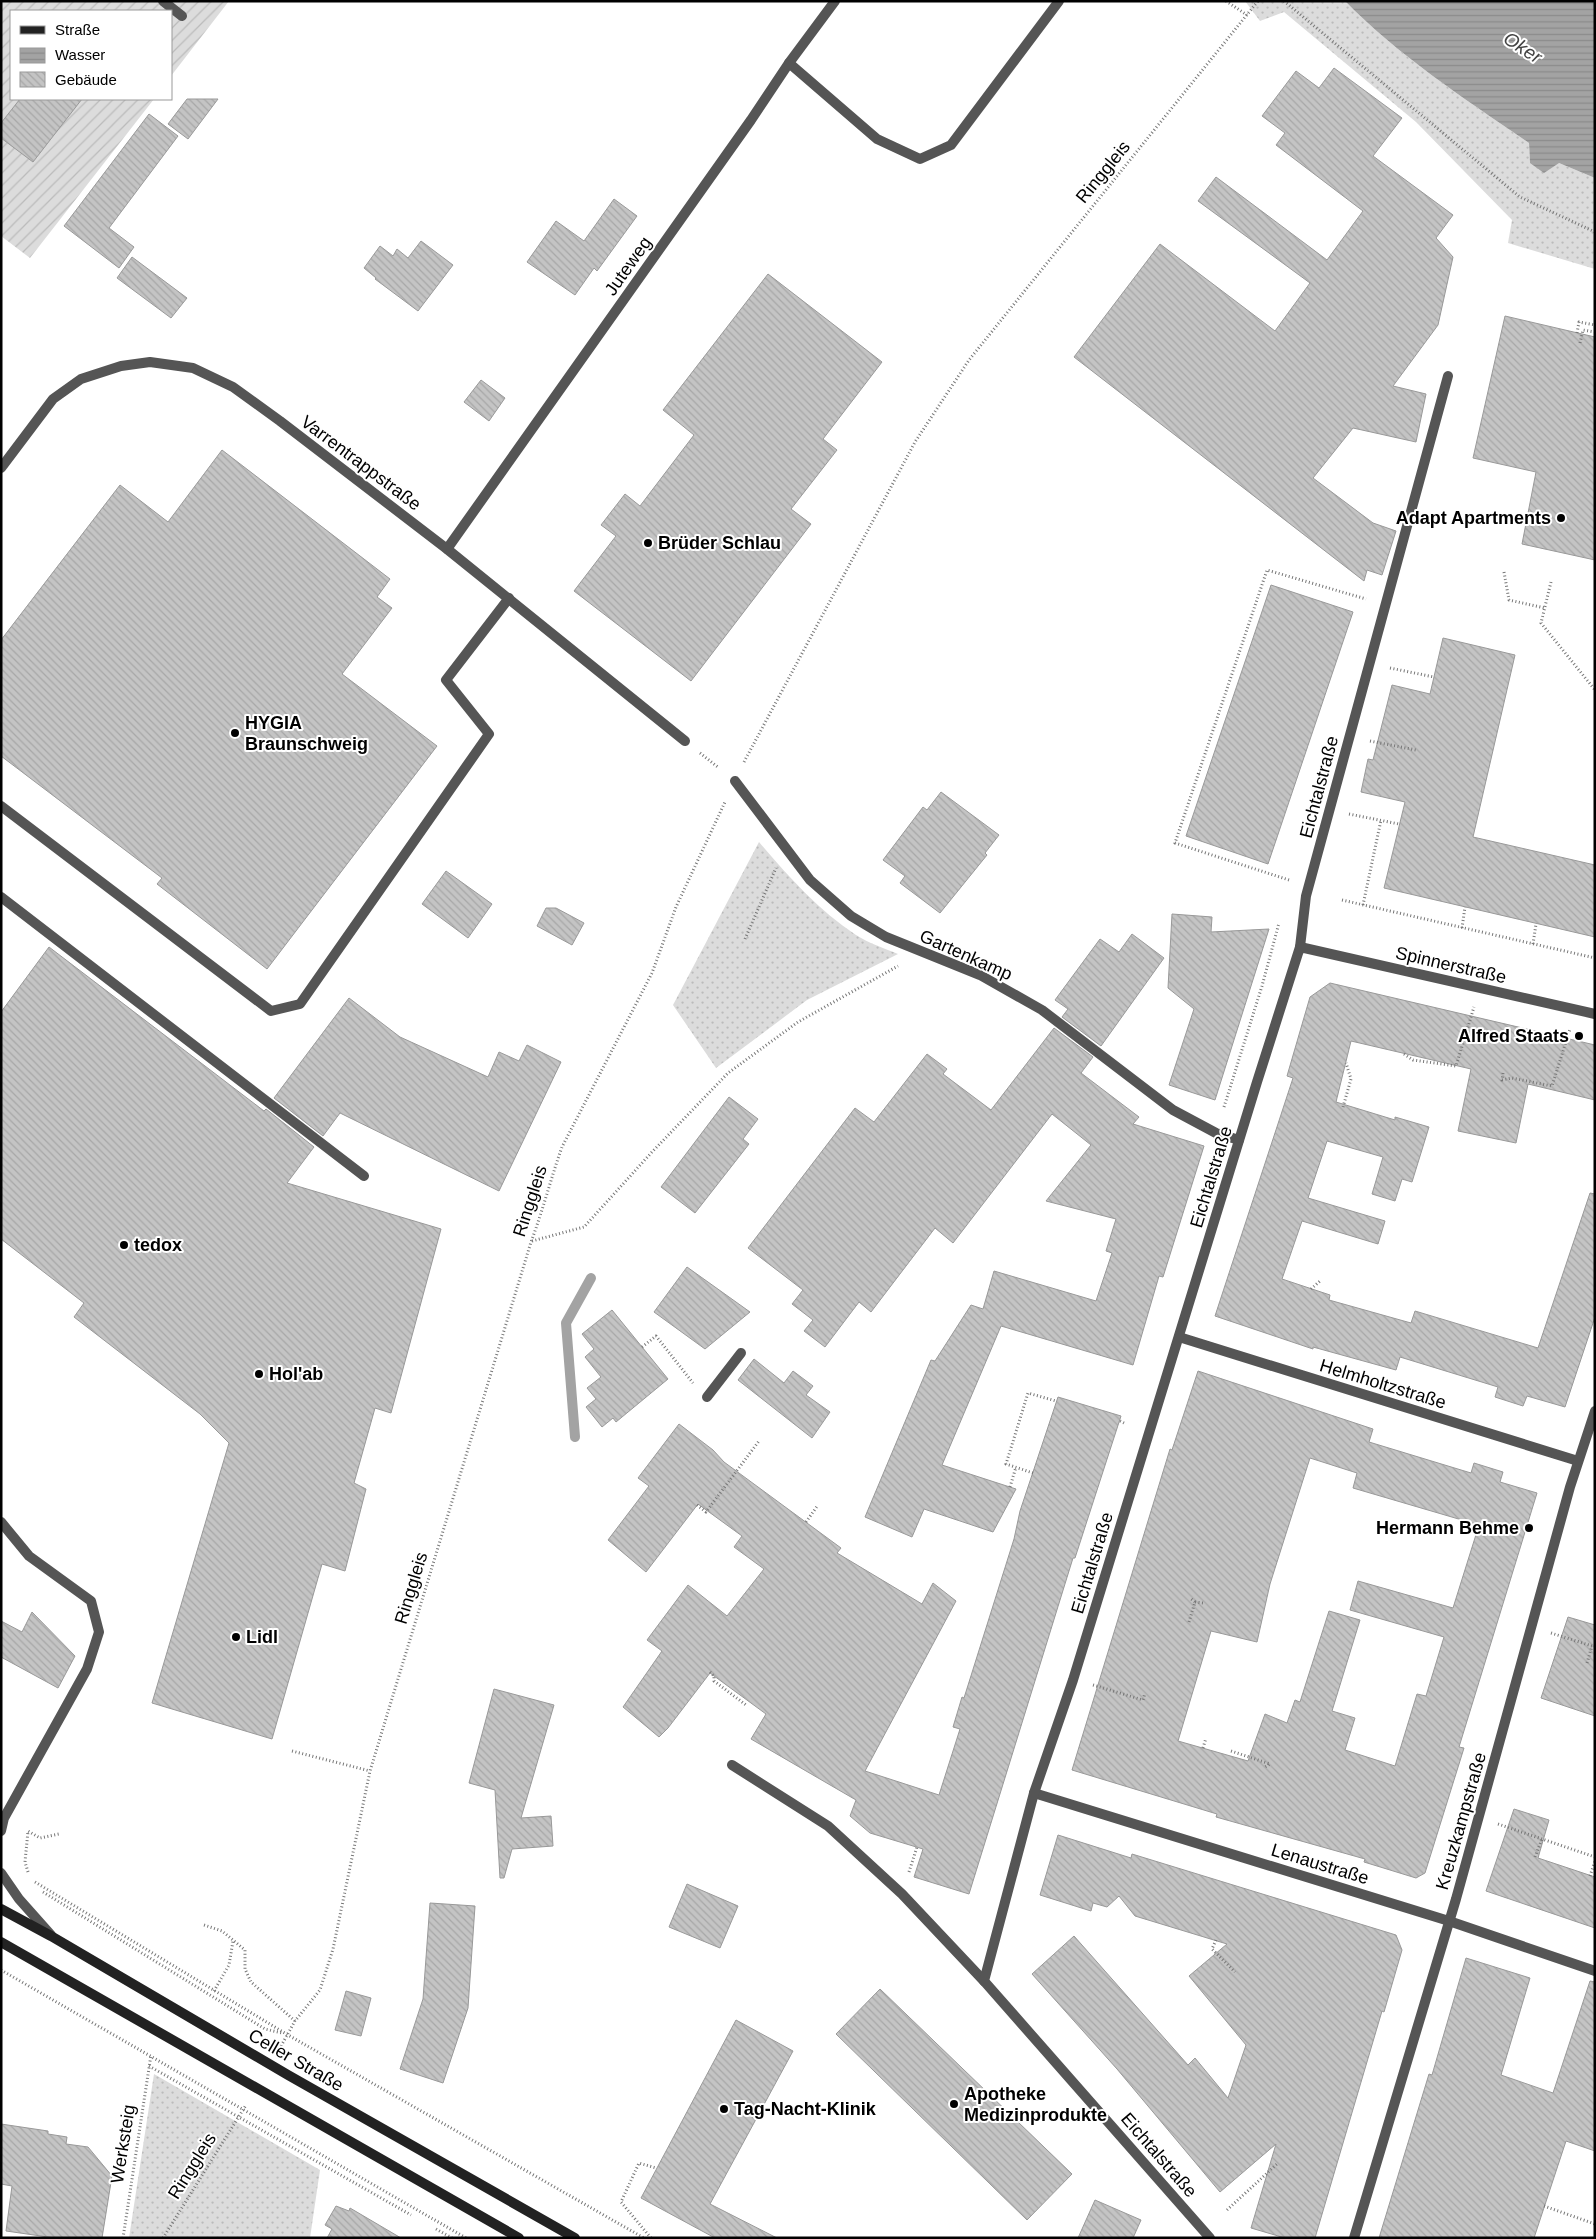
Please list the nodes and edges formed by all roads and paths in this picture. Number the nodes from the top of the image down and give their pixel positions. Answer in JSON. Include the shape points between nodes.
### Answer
{"nodes":[{"id":1,"x":163,"y":1,"type":"edge"},
{"id":2,"x":835,"y":1,"type":"edge"},
{"id":3,"x":1059,"y":1,"type":"edge"},
{"id":4,"x":1226,"y":1,"type":"edge"},
{"id":5,"x":1258,"y":1,"type":"edge"},
{"id":6,"x":1284,"y":1,"type":"edge"},
{"id":7,"x":1247,"y":15,"type":"junction"},
{"id":8,"x":182,"y":16,"type":"dead end"},
{"id":9,"x":789,"y":63,"type":"junction"},
{"id":10,"x":1595,"y":232,"type":"edge"},
{"id":11,"x":1595,"y":325,"type":"edge"},
{"id":12,"x":1595,"y":332,"type":"edge"},
{"id":13,"x":1577,"y":333,"type":"dead end"},
{"id":14,"x":1580,"y":343,"type":"dead end"},
{"id":15,"x":1448,"y":376,"type":"dead end"},
{"id":16,"x":1,"y":468,"type":"edge"},
{"id":17,"x":447,"y":549,"type":"junction"},
{"id":18,"x":1504,"y":572,"type":"dead end"},
{"id":19,"x":1551,"y":582,"type":"dead end"},
{"id":20,"x":509,"y":598,"type":"junction"},
{"id":21,"x":1386,"y":605,"type":"junction"},
{"id":22,"x":1545,"y":608,"type":"junction"},
{"id":23,"x":1369,"y":664,"type":"junction"},
{"id":24,"x":1434,"y":677,"type":"dead end"},
{"id":25,"x":1595,"y":690,"type":"edge"},
{"id":26,"x":1349,"y":737,"type":"junction"},
{"id":27,"x":685,"y":742,"type":"joint"},
{"id":28,"x":1416,"y":750,"type":"dead end"},
{"id":29,"x":735,"y":781,"type":"junction"},
{"id":30,"x":1,"y":806,"type":"edge"},
{"id":31,"x":1329,"y":810,"type":"junction"},
{"id":32,"x":1381,"y":820,"type":"junction"},
{"id":33,"x":1399,"y":824,"type":"dead end"},
{"id":34,"x":785,"y":847,"type":"junction"},
{"id":35,"x":1309,"y":886,"type":"junction"},
{"id":36,"x":1,"y":897,"type":"edge"},
{"id":37,"x":1342,"y":900,"type":"dead end"},
{"id":38,"x":1363,"y":905,"type":"junction"},
{"id":39,"x":1465,"y":907,"type":"dead end"},
{"id":40,"x":1280,"y":922,"type":"dead end"},
{"id":41,"x":1536,"y":924,"type":"dead end"},
{"id":42,"x":1462,"y":928,"type":"junction"},
{"id":43,"x":745,"y":939,"type":"dead end"},
{"id":44,"x":1533,"y":944,"type":"junction"},
{"id":45,"x":1300,"y":947,"type":"junction"},
{"id":46,"x":924,"y":954,"type":"junction"},
{"id":47,"x":1595,"y":958,"type":"edge"},
{"id":48,"x":1480,"y":988,"type":"junction"},
{"id":49,"x":1576,"y":1010,"type":"junction"},
{"id":50,"x":1595,"y":1014,"type":"edge"},
{"id":51,"x":1404,"y":1054,"type":"dead end"},
{"id":52,"x":1346,"y":1063,"type":"dead end"},
{"id":53,"x":1503,"y":1073,"type":"dead end"},
{"id":54,"x":1224,"y":1107,"type":"dead end"},
{"id":55,"x":1343,"y":1107,"type":"dead end"},
{"id":56,"x":1239,"y":1140,"type":"junction"},
{"id":57,"x":364,"y":1176,"type":"dead end"},
{"id":58,"x":531,"y":1242,"type":"junction"},
{"id":59,"x":1320,"y":1282,"type":"dead end"},
{"id":60,"x":1310,"y":1289,"type":"dead end"},
{"id":61,"x":1179,"y":1337,"type":"junction"},
{"id":62,"x":642,"y":1347,"type":"dead end"},
{"id":63,"x":740,"y":1352,"type":"dead end"},
{"id":64,"x":694,"y":1383,"type":"dead end"},
{"id":65,"x":707,"y":1397,"type":"dead end"},
{"id":66,"x":1056,"y":1401,"type":"dead end"},
{"id":67,"x":1595,"y":1411,"type":"edge"},
{"id":68,"x":1120,"y":1421,"type":"dead end"},
{"id":69,"x":1124,"y":1423,"type":"dead end"},
{"id":70,"x":759,"y":1441,"type":"dead end"},
{"id":71,"x":1578,"y":1461,"type":"junction"},
{"id":72,"x":1016,"y":1467,"type":"junction"},
{"id":73,"x":1033,"y":1473,"type":"dead end"},
{"id":74,"x":1010,"y":1487,"type":"dead end"},
{"id":75,"x":697,"y":1505,"type":"dead end"},
{"id":76,"x":818,"y":1505,"type":"dead end"},
{"id":77,"x":1,"y":1522,"type":"edge"},
{"id":78,"x":806,"y":1522,"type":"dead end"},
{"id":79,"x":1190,"y":1598,"type":"dead end"},
{"id":80,"x":1195,"y":1602,"type":"junction"},
{"id":81,"x":1203,"y":1603,"type":"dead end"},
{"id":82,"x":1188,"y":1622,"type":"dead end"},
{"id":83,"x":1531,"y":1626,"type":"junction"},
{"id":84,"x":1594,"y":1647,"type":"edge"},
{"id":85,"x":1587,"y":1663,"type":"dead end"},
{"id":86,"x":710,"y":1672,"type":"dead end"},
{"id":87,"x":1073,"y":1680,"type":"junction"},
{"id":88,"x":1146,"y":1693,"type":"dead end"},
{"id":89,"x":746,"y":1705,"type":"dead end"},
{"id":90,"x":1206,"y":1738,"type":"dead end"},
{"id":91,"x":1203,"y":1748,"type":"dead end"},
{"id":92,"x":292,"y":1751,"type":"dead end"},
{"id":93,"x":1231,"y":1751,"type":"dead end"},
{"id":94,"x":732,"y":1765,"type":"dead end"},
{"id":95,"x":1265,"y":1767,"type":"dead end"},
{"id":96,"x":370,"y":1771,"type":"junction"},
{"id":97,"x":1034,"y":1793,"type":"junction"},
{"id":98,"x":1478,"y":1818,"type":"junction"},
{"id":99,"x":1,"y":1831,"type":"edge"},
{"id":100,"x":59,"y":1834,"type":"dead end"},
{"id":101,"x":1542,"y":1839,"type":"junction"},
{"id":102,"x":1595,"y":1856,"type":"edge"},
{"id":103,"x":1535,"y":1857,"type":"dead end"},
{"id":104,"x":1595,"y":1861,"type":"edge"},
{"id":105,"x":1,"y":1873,"type":"edge"},
{"id":106,"x":1590,"y":1876,"type":"dead end"},
{"id":107,"x":38,"y":1890,"type":"dead end"},
{"id":108,"x":1,"y":1909,"type":"edge"},
{"id":109,"x":1449,"y":1921,"type":"junction"},
{"id":110,"x":204,"y":1925,"type":"dead end"},
{"id":111,"x":51,"y":1936,"type":"junction"},
{"id":112,"x":233,"y":1940,"type":"junction"},
{"id":113,"x":1216,"y":1940,"type":"dead end"},
{"id":114,"x":1,"y":1942,"type":"edge"},
{"id":115,"x":1,"y":1970,"type":"edge"},
{"id":116,"x":1595,"y":1971,"type":"edge"},
{"id":117,"x":1235,"y":1972,"type":"dead end"},
{"id":118,"x":984,"y":1981,"type":"junction"},
{"id":119,"x":214,"y":1991,"type":"junction"},
{"id":120,"x":295,"y":2021,"type":"junction"},
{"id":121,"x":288,"y":2034,"type":"junction"},
{"id":122,"x":151,"y":2055,"type":"junction"},
{"id":123,"x":149,"y":2066,"type":"junction"},
{"id":124,"x":244,"y":2109,"type":"junction"},
{"id":125,"x":238,"y":2116,"type":"junction"},
{"id":126,"x":1278,"y":2163,"type":"dead end"},
{"id":127,"x":656,"y":2168,"type":"dead end"},
{"id":128,"x":1544,"y":2206,"type":"dead end"},
{"id":129,"x":1227,"y":2210,"type":"dead end"},
{"id":130,"x":411,"y":2215,"type":"dead end"},
{"id":131,"x":1595,"y":2224,"type":"edge"},
{"id":132,"x":436,"y":2229,"type":"dead end"},
{"id":133,"x":123,"y":2238,"type":"edge"},
{"id":134,"x":163,"y":2238,"type":"edge"},
{"id":135,"x":452,"y":2238,"type":"edge"},
{"id":136,"x":466,"y":2238,"type":"edge"},
{"id":137,"x":519,"y":2238,"type":"edge"},
{"id":138,"x":575,"y":2238,"type":"edge"},
{"id":139,"x":644,"y":2238,"type":"edge"},
{"id":140,"x":651,"y":2238,"type":"edge"},
{"id":141,"x":1210,"y":2238,"type":"edge"},
{"id":142,"x":1354,"y":2238,"type":"edge"}],
"edges":[{"from":1,"to":8,"type":"street"},
{"from":2,"to":9,"type":"street","name":"Juteweg"},
{"from":3,"to":9,"type":"street","via":[[951,145],[920,159],[876,139]]},
{"from":4,"to":7,"type":"path"},
{"from":5,"to":7,"type":"path","name":"Ringgleis"},
{"from":6,"to":10,"type":"path","via":[[1520,197]]},
{"from":7,"to":29,"type":"path","name":"Ringgleis","via":[[969,360],[915,442]]},
{"from":9,"to":17,"type":"street","name":"Juteweg"},
{"from":11,"to":13,"type":"path","via":[[1579,322]]},
{"from":12,"to":14,"type":"path","via":[[1583,330]]},
{"from":15,"to":21,"type":"street","name":"Eichtalstraße"},
{"from":16,"to":17,"type":"street","name":"Varrentrappstraße","via":[[54,399],[81,379],[120,366],[150,362],[193,368],[233,387]]},
{"from":17,"to":20,"type":"street","name":"Varrentrappstraße"},
{"from":18,"to":22,"type":"path","via":[[1509,600]]},
{"from":19,"to":22,"type":"path"},
{"from":20,"to":27,"type":"street","name":"Varrentrappstraße"},
{"from":20,"to":30,"type":"street","via":[[446,680],[489,734],[300,1004],[271,1011]]},
{"from":21,"to":23,"type":"street","name":"Eichtalstraße"},
{"from":21,"to":35,"type":"path","via":[[1267,570],[1175,843]]},
{"from":22,"to":25,"type":"path","via":[[1541,623]]},
{"from":23,"to":24,"type":"path"},
{"from":23,"to":26,"type":"street","name":"Eichtalstraße"},
{"from":26,"to":28,"type":"path"},
{"from":26,"to":31,"type":"street","name":"Eichtalstraße"},
{"from":27,"to":29,"type":"path"},
{"from":29,"to":34,"type":"street","name":"Gartenkamp"},
{"from":29,"to":58,"type":"path","name":"Ringgleis","via":[[676,907],[652,973],[562,1147]]},
{"from":31,"to":32,"type":"path"},
{"from":31,"to":35,"type":"street","name":"Eichtalstraße"},
{"from":32,"to":33,"type":"path"},
{"from":32,"to":38,"type":"path"},
{"from":34,"to":43,"type":"path"},
{"from":34,"to":46,"type":"street","name":"Gartenkamp","via":[[810,880],[852,916],[886,937]]},
{"from":35,"to":45,"type":"street","name":"Eichtalstraße"},
{"from":36,"to":57,"type":"street"},
{"from":37,"to":38,"type":"path"},
{"from":38,"to":42,"type":"path"},
{"from":39,"to":42,"type":"path"},
{"from":40,"to":54,"type":"path"},
{"from":41,"to":44,"type":"path"},
{"from":42,"to":44,"type":"path"},
{"from":44,"to":47,"type":"path"},
{"from":45,"to":48,"type":"street","name":"Spinnerstraße"},
{"from":45,"to":56,"type":"street","name":"Eichtalstraße"},
{"from":46,"to":56,"type":"street","name":"Gartenkamp","via":[[980,975],[1042,1010],[1174,1110]]},
{"from":46,"to":58,"type":"path","via":[[798,1022],[728,1073],[584,1227]]},
{"from":48,"to":49,"type":"street","name":"Spinnerstraße"},
{"from":48,"to":51,"type":"path","via":[[1456,1066],[1413,1060]]},
{"from":49,"to":50,"type":"street","name":"Spinnerstraße"},
{"from":49,"to":53,"type":"path","via":[[1552,1086],[1512,1078],[1502,1080]]},
{"from":52,"to":55,"type":"path","via":[[1351,1079]]},
{"from":56,"to":61,"type":"street","name":"Eichtalstraße"},
{"from":58,"to":96,"type":"path","name":"Ringgleis"},
{"from":59,"to":60,"type":"path"},
{"from":61,"to":71,"type":"street","name":"Helmholtzstraße"},
{"from":61,"to":87,"type":"street","name":"Eichtalstraße"},
{"from":62,"to":64,"type":"path","via":[[656,1336]]},
{"from":63,"to":65,"type":"street"},
{"from":66,"to":72,"type":"path","via":[[1028,1393],[1006,1464]]},
{"from":67,"to":71,"type":"street","name":"Kreuzkampstraße"},
{"from":68,"to":69,"type":"path"},
{"from":70,"to":75,"type":"path","via":[[706,1512]]},
{"from":71,"to":83,"type":"street","name":"Kreuzkampstraße"},
{"from":72,"to":73,"type":"path"},
{"from":72,"to":74,"type":"path"},
{"from":76,"to":78,"type":"path"},
{"from":77,"to":99,"type":"street","via":[[29,1556],[91,1601],[99,1632],[87,1669],[4,1818]]},
{"from":79,"to":80,"type":"path"},
{"from":80,"to":81,"type":"path"},
{"from":80,"to":82,"type":"path"},
{"from":83,"to":84,"type":"path"},
{"from":83,"to":98,"type":"street","name":"Kreuzkampstraße"},
{"from":84,"to":85,"type":"path"},
{"from":86,"to":89,"type":"path","via":[[714,1681]]},
{"from":87,"to":88,"type":"path","via":[[1143,1700]]},
{"from":87,"to":97,"type":"street","name":"Eichtalstraße"},
{"from":90,"to":91,"type":"path"},
{"from":92,"to":96,"type":"path"},
{"from":93,"to":95,"type":"path","via":[[1270,1764]]},
{"from":94,"to":118,"type":"street","name":"Eichtalstraße","via":[[828,1826],[902,1894]]},
{"from":96,"to":120,"type":"path","name":"Ringgleis","via":[[333,1948],[320,1990]]},
{"from":97,"to":109,"type":"street","name":"Lenaustraße"},
{"from":97,"to":118,"type":"street","name":"Eichtalstraße"},
{"from":98,"to":101,"type":"path"},
{"from":98,"to":109,"type":"street","name":"Kreuzkampstraße"},
{"from":100,"to":119,"type":"path","via":[[40,1838],[28,1831],[25,1862],[30,1879]]},
{"from":101,"to":102,"type":"path"},
{"from":101,"to":103,"type":"path"},
{"from":104,"to":106,"type":"path"},
{"from":105,"to":111,"type":"street"},
{"from":107,"to":121,"type":"path","via":[[265,2029]]},
{"from":108,"to":111,"type":"main road","name":"Celler Straße"},
{"from":109,"to":116,"type":"street","name":"Lenaustraße"},
{"from":109,"to":142,"type":"street","name":"Kreuzkampstraße"},
{"from":110,"to":112,"type":"path","via":[[222,1930]]},
{"from":111,"to":138,"type":"main road","name":"Celler Straße"},
{"from":112,"to":119,"type":"path","via":[[229,1965]]},
{"from":112,"to":120,"type":"path","via":[[245,1950],[245,1969],[251,1982]]},
{"from":113,"to":117,"type":"path","via":[[1212,1949]]},
{"from":114,"to":137,"type":"main road"},
{"from":115,"to":122,"type":"path"},
{"from":118,"to":141,"type":"street","name":"Eichtalstraße"},
{"from":119,"to":121,"type":"path"},
{"from":120,"to":121,"type":"path","name":"Ringgleis"},
{"from":121,"to":139,"type":"path"},
{"from":122,"to":123,"type":"path","name":"Werksteig"},
{"from":122,"to":124,"type":"path"},
{"from":123,"to":125,"type":"path"},
{"from":123,"to":133,"type":"path","name":"Werksteig"},
{"from":124,"to":125,"type":"path","name":"Ringgleis"},
{"from":124,"to":136,"type":"path"},
{"from":125,"to":130,"type":"path"},
{"from":125,"to":134,"type":"path","name":"Ringgleis"},
{"from":126,"to":129,"type":"path"},
{"from":127,"to":140,"type":"path","via":[[639,2163],[621,2202]]},
{"from":128,"to":131,"type":"path"},
{"from":132,"to":135,"type":"path"}]}
